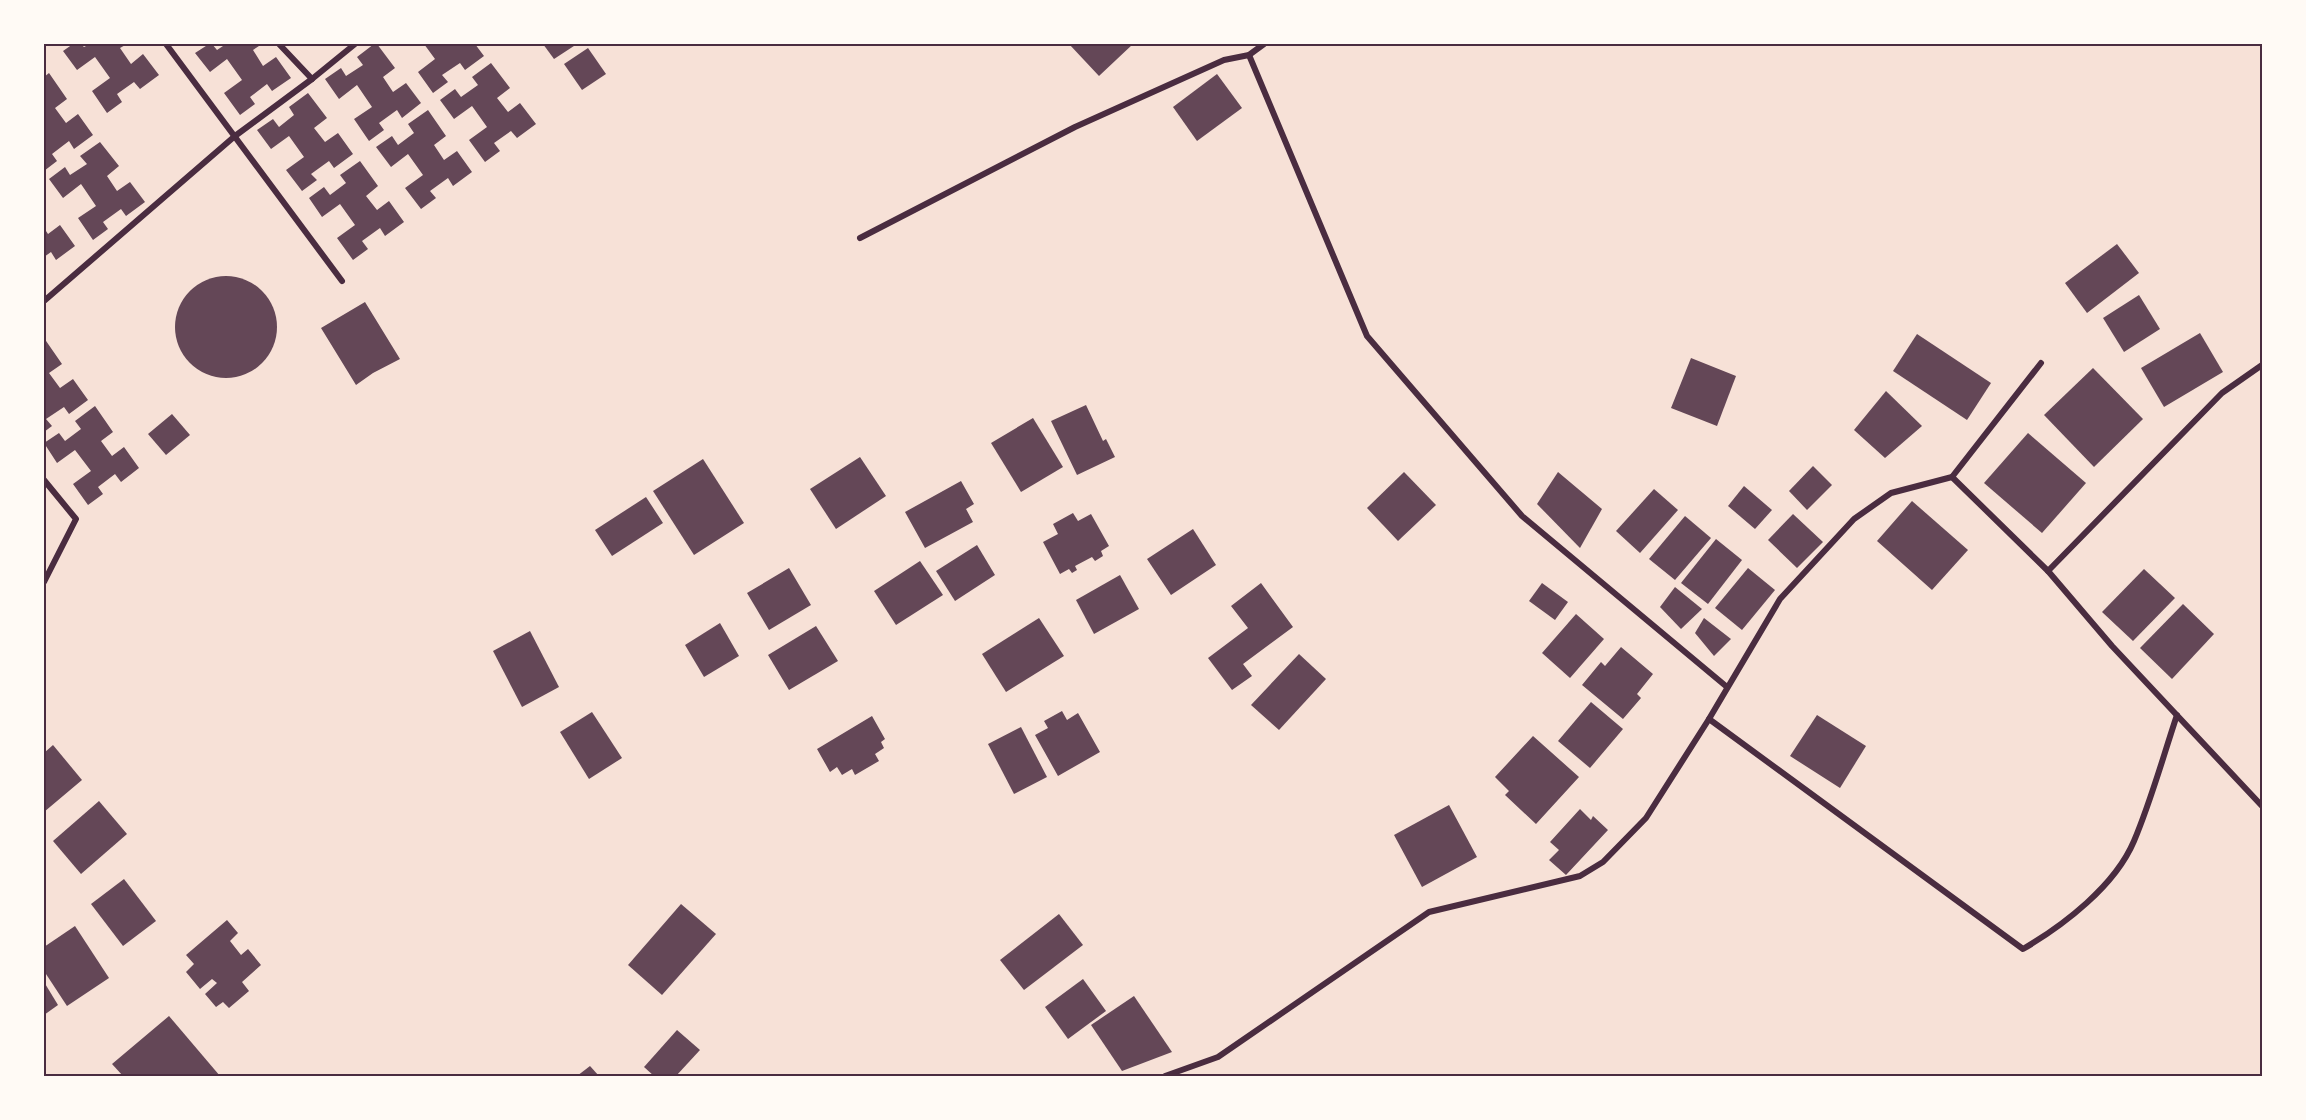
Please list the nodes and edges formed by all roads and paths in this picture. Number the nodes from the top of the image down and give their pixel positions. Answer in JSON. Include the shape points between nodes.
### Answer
{"nodes":[{"id":1,"x":166,"y":44,"type":"edge"},
{"id":2,"x":279,"y":44,"type":"edge"},
{"id":3,"x":355,"y":44,"type":"edge"},
{"id":4,"x":1264,"y":44,"type":"edge"},
{"id":5,"x":1250,"y":55,"type":"junction"},
{"id":6,"x":312,"y":79,"type":"junction"},
{"id":7,"x":235,"y":136,"type":"junction"},
{"id":8,"x":860,"y":238,"type":"dead end"},
{"id":9,"x":342,"y":281,"type":"dead end"},
{"id":10,"x":44,"y":301,"type":"edge"},
{"id":11,"x":2041,"y":363,"type":"dead end"},
{"id":12,"x":2262,"y":366,"type":"edge"},
{"id":13,"x":1952,"y":477,"type":"junction"},
{"id":14,"x":44,"y":480,"type":"edge"},
{"id":15,"x":2048,"y":571,"type":"junction"},
{"id":16,"x":44,"y":582,"type":"edge"},
{"id":17,"x":1727,"y":687,"type":"junction"},
{"id":18,"x":2177,"y":715,"type":"junction"},
{"id":19,"x":1709,"y":719,"type":"junction"},
{"id":20,"x":2262,"y":806,"type":"edge"},
{"id":21,"x":1165,"y":1077,"type":"edge"}],
"edges":[{"from":1,"to":7,"type":"street"},
{"from":2,"to":6,"type":"street"},
{"from":3,"to":6,"type":"street"},
{"from":4,"to":5,"type":"street"},
{"from":5,"to":8,"type":"street","via":[[1224,60],[1075,127]]},
{"from":5,"to":17,"type":"street","via":[[1367,336],[1522,516]]},
{"from":6,"to":7,"type":"street"},
{"from":7,"to":9,"type":"street"},
{"from":7,"to":10,"type":"street"},
{"from":11,"to":13,"type":"street"},
{"from":12,"to":15,"type":"street","via":[[2222,393]]},
{"from":13,"to":15,"type":"street"},
{"from":13,"to":17,"type":"street","via":[[1891,493],[1854,519],[1780,599]]},
{"from":14,"to":16,"type":"street","via":[[76,519]]},
{"from":15,"to":18,"type":"street"},
{"from":17,"to":19,"type":"street"},
{"from":18,"to":19,"type":"street","via":[[2133,843],[2109,880],[2055,930],[2023,949]]},
{"from":18,"to":20,"type":"street"},
{"from":19,"to":21,"type":"street","via":[[1646,818],[1603,862],[1580,876],[1429,912],[1218,1057]]}]}
